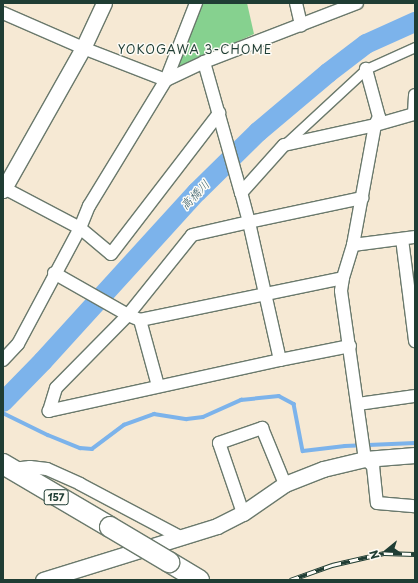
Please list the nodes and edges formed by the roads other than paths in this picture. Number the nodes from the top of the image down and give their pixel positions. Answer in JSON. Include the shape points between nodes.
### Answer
{"nodes":[{"id":1,"x":7,"y":3,"type":"edge"},
{"id":2,"x":104,"y":3,"type":"edge"},
{"id":3,"x":196,"y":3,"type":"edge"},
{"id":4,"x":296,"y":3,"type":"edge"},
{"id":5,"x":357,"y":3,"type":"edge"},
{"id":6,"x":3,"y":12,"type":"edge"},
{"id":7,"x":301,"y":25,"type":"junction"},
{"id":8,"x":415,"y":47,"type":"edge"},
{"id":9,"x":83,"y":48,"type":"junction"},
{"id":10,"x":204,"y":62,"type":"junction"},
{"id":11,"x":366,"y":69,"type":"junction"},
{"id":12,"x":166,"y":80,"type":"junction"},
{"id":13,"x":415,"y":95,"type":"edge"},
{"id":14,"x":218,"y":113,"type":"junction"},
{"id":15,"x":415,"y":117,"type":"edge"},
{"id":16,"x":375,"y":125,"type":"junction"},
{"id":17,"x":284,"y":145,"type":"junction"},
{"id":18,"x":4,"y":189,"type":"edge"},
{"id":19,"x":240,"y":190,"type":"junction"},
{"id":20,"x":362,"y":198,"type":"junction"},
{"id":21,"x":249,"y":222,"type":"junction"},
{"id":22,"x":80,"y":228,"type":"junction"},
{"id":23,"x":415,"y":237,"type":"edge"},
{"id":24,"x":402,"y":239,"type":"junction"},
{"id":25,"x":353,"y":245,"type":"junction"},
{"id":26,"x":54,"y":273,"type":"junction"},
{"id":27,"x":343,"y":278,"type":"junction"},
{"id":28,"x":264,"y":294,"type":"junction"},
{"id":29,"x":128,"y":315,"type":"junction"},
{"id":30,"x":140,"y":320,"type":"junction"},
{"id":31,"x":415,"y":341,"type":"edge"},
{"id":32,"x":350,"y":346,"type":"junction"},
{"id":33,"x":3,"y":360,"type":"edge"},
{"id":34,"x":280,"y":360,"type":"junction"},
{"id":35,"x":158,"y":386,"type":"junction"},
{"id":36,"x":415,"y":396,"type":"edge"},
{"id":37,"x":358,"y":404,"type":"junction"},
{"id":38,"x":364,"y":449,"type":"junction"},
{"id":39,"x":415,"y":455,"type":"edge"},
{"id":40,"x":7,"y":467,"type":"edge"},
{"id":41,"x":285,"y":484,"type":"junction"},
{"id":42,"x":415,"y":506,"type":"edge"},
{"id":43,"x":243,"y":513,"type":"junction"},
{"id":44,"x":180,"y":537,"type":"junction"},
{"id":45,"x":43,"y":580,"type":"edge"},
{"id":46,"x":199,"y":580,"type":"edge"}],
"edges":[{"from":1,"to":6,"type":"street"},
{"from":2,"to":9,"type":"street"},
{"from":3,"to":12,"type":"street"},
{"from":4,"to":7,"type":"street"},
{"from":5,"to":7,"type":"street"},
{"from":6,"to":9,"type":"street"},
{"from":7,"to":10,"type":"street"},
{"from":8,"to":11,"type":"street"},
{"from":9,"to":12,"type":"street"},
{"from":9,"to":18,"type":"street"},
{"from":10,"to":12,"type":"street"},
{"from":10,"to":14,"type":"street"},
{"from":11,"to":16,"type":"street","via":[[379,117]]},
{"from":11,"to":17,"type":"street"},
{"from":12,"to":22,"type":"street","via":[[89,206]]},
{"from":13,"to":15,"type":"street"},
{"from":14,"to":19,"type":"street"},
{"from":14,"to":22,"type":"street","via":[[111,254]]},
{"from":15,"to":16,"type":"street"},
{"from":16,"to":17,"type":"street"},
{"from":16,"to":20,"type":"street"},
{"from":17,"to":19,"type":"street"},
{"from":18,"to":22,"type":"street"},
{"from":19,"to":21,"type":"street"},
{"from":20,"to":21,"type":"street"},
{"from":20,"to":25,"type":"street"},
{"from":21,"to":28,"type":"street"},
{"from":21,"to":29,"type":"street","via":[[192,235]]},
{"from":22,"to":26,"type":"street"},
{"from":23,"to":24,"type":"street"},
{"from":24,"to":25,"type":"street"},
{"from":24,"to":31,"type":"street"},
{"from":25,"to":27,"type":"street"},
{"from":26,"to":29,"type":"street"},
{"from":26,"to":33,"type":"street","via":[[18,344]]},
{"from":27,"to":28,"type":"street"},
{"from":27,"to":32,"type":"street","via":[[341,290]]},
{"from":28,"to":30,"type":"street"},
{"from":28,"to":34,"type":"street"},
{"from":29,"to":30,"type":"street"},
{"from":29,"to":35,"type":"street","via":[[56,388],[49,412]]},
{"from":30,"to":35,"type":"street"},
{"from":32,"to":34,"type":"street"},
{"from":32,"to":37,"type":"street"},
{"from":34,"to":35,"type":"street"},
{"from":36,"to":37,"type":"street"},
{"from":37,"to":38,"type":"street"},
{"from":38,"to":39,"type":"street"},
{"from":38,"to":41,"type":"street"},
{"from":38,"to":42,"type":"street","via":[[373,466],[377,503]]},
{"from":40,"to":44,"type":"street","via":[[47,469]]},
{"from":40,"to":46,"type":"highway","number":"157","bridge":true},
{"from":41,"to":43,"type":"street"},
{"from":41,"to":43,"type":"street","via":[[262,428],[219,443]]},
{"from":43,"to":44,"type":"street","via":[[217,526]]},
{"from":44,"to":45,"type":"street"}]}
